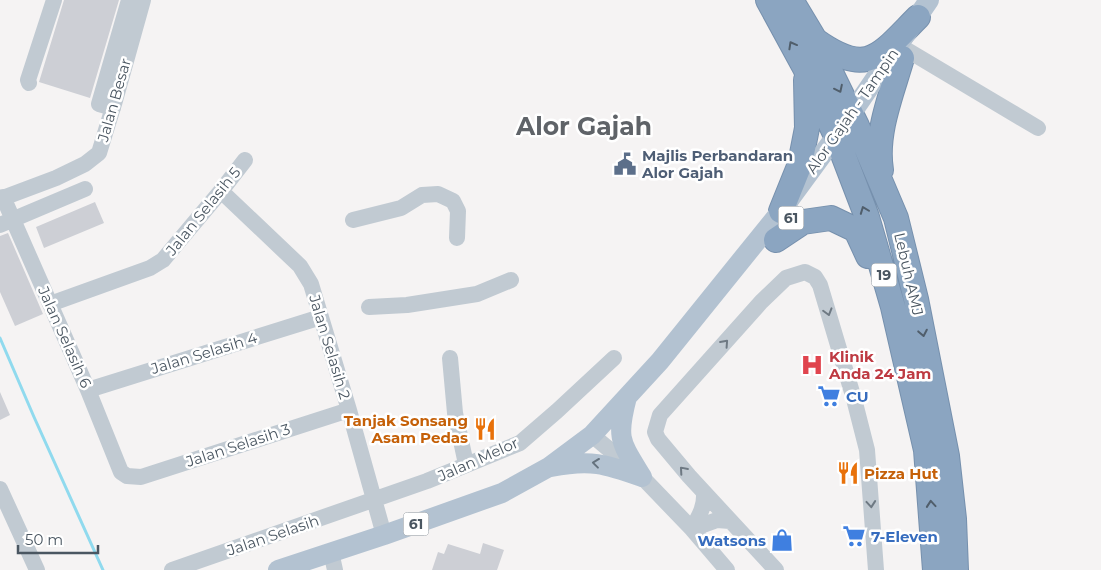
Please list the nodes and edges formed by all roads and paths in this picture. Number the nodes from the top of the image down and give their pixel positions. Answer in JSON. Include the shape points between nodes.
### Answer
{"nodes":[{"id":1,"x":54,"y":0,"type":"edge"},
{"id":2,"x":129,"y":0,"type":"edge"},
{"id":3,"x":143,"y":0,"type":"edge"},
{"id":4,"x":768,"y":0,"type":"edge"},
{"id":5,"x":791,"y":0,"type":"edge"},
{"id":6,"x":942,"y":0,"type":"edge"},
{"id":7,"x":924,"y":8,"type":"edge"},
{"id":8,"x":815,"y":40,"type":"junction"},
{"id":9,"x":904,"y":54,"type":"junction"},
{"id":10,"x":805,"y":68,"type":"junction"},
{"id":11,"x":29,"y":83,"type":"dead end"},
{"id":12,"x":113,"y":108,"type":"junction"},
{"id":13,"x":854,"y":120,"type":"junction"},
{"id":14,"x":1038,"y":128,"type":"dead end"},
{"id":15,"x":839,"y":143,"type":"junction"},
{"id":16,"x":245,"y":160,"type":"dead end"},
{"id":17,"x":884,"y":187,"type":"junction"},
{"id":18,"x":85,"y":189,"type":"dead end"},
{"id":19,"x":221,"y":191,"type":"junction"},
{"id":20,"x":2,"y":198,"type":"edge"},
{"id":21,"x":781,"y":211,"type":"junction"},
{"id":22,"x":353,"y":220,"type":"dead end"},
{"id":23,"x":7,"y":222,"type":"edge"},
{"id":24,"x":458,"y":238,"type":"dead end"},
{"id":25,"x":776,"y":240,"type":"junction"},
{"id":26,"x":511,"y":280,"type":"dead end"},
{"id":27,"x":50,"y":304,"type":"junction"},
{"id":28,"x":369,"y":307,"type":"dead end"},
{"id":29,"x":893,"y":307,"type":"junction"},
{"id":30,"x":321,"y":317,"type":"junction"},
{"id":31,"x":450,"y":358,"type":"dead end"},
{"id":32,"x":614,"y":358,"type":"dead end"},
{"id":33,"x":660,"y":361,"type":"junction"},
{"id":34,"x":88,"y":390,"type":"junction"},
{"id":35,"x":628,"y":396,"type":"junction"},
{"id":36,"x":349,"y":410,"type":"junction"},
{"id":37,"x":592,"y":435,"type":"junction"},
{"id":38,"x":466,"y":464,"type":"junction"},
{"id":39,"x":549,"y":467,"type":"junction"},
{"id":40,"x":127,"y":476,"type":"joint"},
{"id":41,"x":642,"y":477,"type":"junction"},
{"id":42,"x":0,"y":489,"type":"edge"},
{"id":43,"x":704,"y":492,"type":"junction"},
{"id":44,"x":374,"y":499,"type":"junction"},
{"id":45,"x":730,"y":521,"type":"junction"},
{"id":46,"x":692,"y":529,"type":"junction"},
{"id":47,"x":384,"y":535,"type":"junction"},
{"id":48,"x":333,"y":561,"type":"edge"},
{"id":49,"x":37,"y":570,"type":"edge"},
{"id":50,"x":172,"y":570,"type":"edge"},
{"id":51,"x":278,"y":570,"type":"edge"},
{"id":52,"x":727,"y":570,"type":"edge"},
{"id":53,"x":776,"y":570,"type":"edge"},
{"id":54,"x":876,"y":570,"type":"edge"},
{"id":55,"x":934,"y":570,"type":"edge"},
{"id":56,"x":956,"y":570,"type":"edge"}],
"edges":[{"from":1,"to":11,"type":"street"},
{"from":2,"to":12,"type":"street","via":[[99,104]]},
{"from":3,"to":12,"type":"street","name":"Jalan Besar"},
{"from":10,"to":4,"type":"highway","name":"Lebuh AMJ","number":"19","one_way":true},
{"from":5,"to":8,"type":"highway","name":"Lebuh AMJ","number":"19"},
{"from":6,"to":9,"type":"main road","number":"61"},
{"from":7,"to":8,"type":"highway","via":[[879,55],[866,59],[852,60]]},
{"from":7,"to":13,"type":"main road","name":"Alor Gajah - Tampin","number":"61"},
{"from":8,"to":13,"type":"highway","name":"Lebuh AMJ","number":"19","one_way":true},
{"from":9,"to":13,"type":"main road","name":"Alor Gajah - Tampin","number":"61"},
{"from":9,"to":14,"type":"street"},
{"from":9,"to":17,"type":"highway","via":[[884,122],[879,158]]},
{"from":10,"to":15,"type":"highway","name":"Lebuh AMJ","number":"19"},
{"from":10,"to":21,"type":"highway","via":[[807,128],[800,164]]},
{"from":12,"to":20,"type":"street","name":"Jalan Besar","via":[[99,153],[56,178]]},
{"from":13,"to":15,"type":"main road","name":"Alor Gajah - Tampin","number":"61"},
{"from":13,"to":17,"type":"highway","name":"Lebuh AMJ","number":"19"},
{"from":15,"to":21,"type":"main road","name":"Alor Gajah - Tampin","number":"61"},
{"from":15,"to":25,"type":"main road","name":"Alor Gajah - Tampin","number":"61"},
{"from":29,"to":15,"type":"highway","name":"Lebuh AMJ","number":"19","one_way":true,"via":[[867,217]]},
{"from":16,"to":19,"type":"street","name":"Jalan Selasih 5"},
{"from":17,"to":56,"type":"highway","name":"Lebuh AMJ","number":"19","one_way":true,"via":[[896,218],[916,299],[947,456]]},
{"from":18,"to":23,"type":"street"},
{"from":19,"to":27,"type":"street","name":"Jalan Selasih 5","via":[[162,260],[150,268]]},
{"from":19,"to":30,"type":"street","name":"Jalan Selasih 2","via":[[300,266],[311,284]]},
{"from":20,"to":23,"type":"street","name":"Jalan Selasih 6"},
{"from":21,"to":33,"type":"main road","name":"Alor Gajah - Tampin","number":"61"},
{"from":22,"to":24,"type":"street","via":[[401,208],[422,195],[438,194],[453,201],[458,211]]},
{"from":23,"to":27,"type":"street","name":"Jalan Selasih 6"},
{"from":25,"to":29,"type":"highway","via":[[803,222],[831,218],[856,230]]},
{"from":25,"to":33,"type":"main road","name":"Alor Gajah - Tampin","number":"61","via":[[709,316]]},
{"from":26,"to":28,"type":"street","via":[[477,294],[407,305]]},
{"from":27,"to":34,"type":"street","name":"Jalan Selasih 6"},
{"from":55,"to":29,"type":"highway","name":"Lebuh AMJ","number":"19","one_way":true,"via":[[926,450]]},
{"from":30,"to":34,"type":"street","name":"Jalan Selasih 4"},
{"from":30,"to":36,"type":"street","name":"Jalan Selasih 2"},
{"from":31,"to":38,"type":"street"},
{"from":32,"to":38,"type":"street","name":"Jalan Melor","via":[[520,442]]},
{"from":33,"to":35,"type":"main road","name":"Alor Gajah - Tampin","number":"61"},
{"from":34,"to":40,"type":"street","name":"Jalan Selasih 6","via":[[121,472]]},
{"from":35,"to":37,"type":"main road","name":"Alor Gajah - Tampin","number":"61"},
{"from":35,"to":41,"type":"main road","via":[[620,433],[623,447]]},
{"from":36,"to":40,"type":"street","name":"Jalan Selasih 3","via":[[141,477]]},
{"from":36,"to":44,"type":"street","name":"Jalan Selasih 2"},
{"from":37,"to":39,"type":"main road","name":"Alor Gajah - Tampin","number":"61"},
{"from":37,"to":41,"type":"street"},
{"from":38,"to":44,"type":"street","name":"Jalan Melor"},
{"from":41,"to":39,"type":"main road","one_way":true,"via":[[596,462]]},
{"from":39,"to":47,"type":"main road","name":"Alor Gajah - Tampin","number":"61","via":[[502,493]]},
{"from":41,"to":46,"type":"street"},
{"from":42,"to":49,"type":"street"},
{"from":43,"to":45,"type":"street"},
{"from":43,"to":46,"type":"street","via":[[703,509]]},
{"from":43,"to":54,"type":"street","one_way":true,"via":[[658,439],[655,432],[660,415],[780,283],[805,272],[815,277],[820,285],[867,450]]},
{"from":44,"to":47,"type":"street","name":"Jalan Selasih 2"},
{"from":44,"to":50,"type":"street","name":"Jalan Selasih"},
{"from":45,"to":46,"type":"street","via":[[717,520]]},
{"from":45,"to":53,"type":"street"},
{"from":46,"to":52,"type":"street"},
{"from":47,"to":48,"type":"main road","name":"Alor Gajah - Tampin","number":"61"},
{"from":48,"to":51,"type":"main road","name":"Alor Gajah - Tampin","number":"61"}]}
